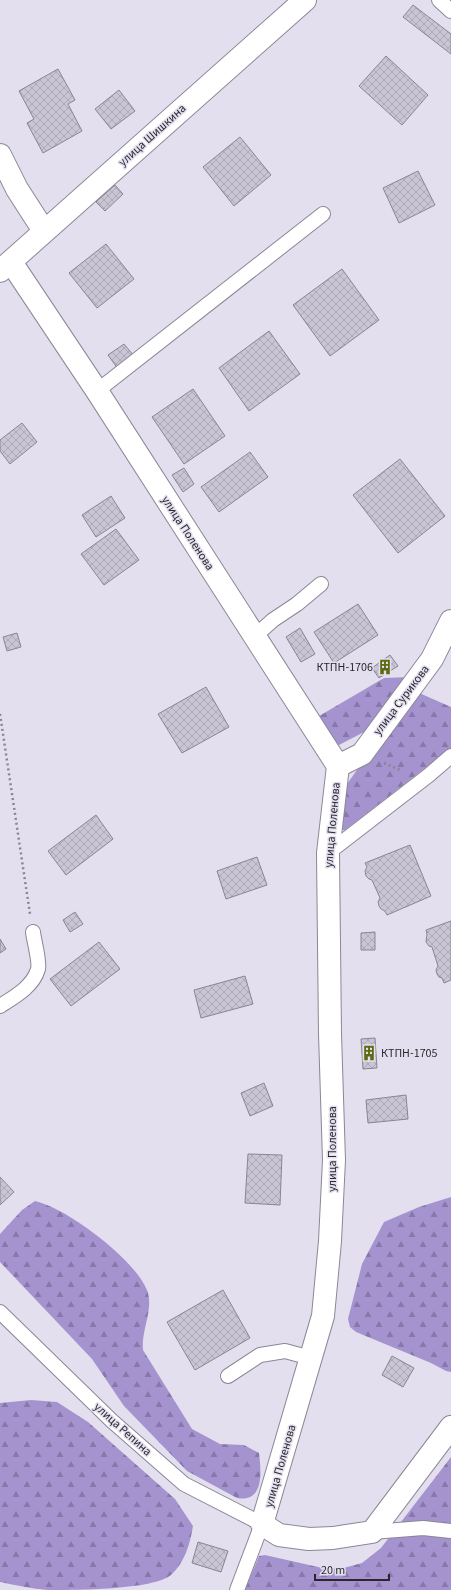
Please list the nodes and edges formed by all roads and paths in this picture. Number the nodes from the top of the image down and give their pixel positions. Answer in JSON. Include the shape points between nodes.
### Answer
{"nodes":[{"id":1,"x":305,"y":0,"type":"edge"},
{"id":2,"x":439,"y":0,"type":"edge"},
{"id":3,"x":451,"y":11,"type":"edge"},
{"id":4,"x":0,"y":155,"type":"edge"},
{"id":5,"x":323,"y":214,"type":"dead end"},
{"id":6,"x":44,"y":232,"type":"junction"},
{"id":7,"x":5,"y":266,"type":"edge"},
{"id":8,"x":97,"y":391,"type":"junction"},
{"id":9,"x":321,"y":584,"type":"dead end"},
{"id":10,"x":451,"y":621,"type":"edge"},
{"id":11,"x":254,"y":637,"type":"junction"},
{"id":12,"x":0,"y":714,"type":"edge"},
{"id":13,"x":362,"y":754,"type":"junction"},
{"id":14,"x":451,"y":756,"type":"edge"},
{"id":15,"x":338,"y":766,"type":"junction"},
{"id":16,"x":429,"y":775,"type":"junction"},
{"id":17,"x":328,"y":853,"type":"junction"},
{"id":18,"x":33,"y":932,"type":"joint"},
{"id":19,"x":0,"y":1006,"type":"edge"},
{"id":20,"x":0,"y":1312,"type":"edge"},
{"id":21,"x":311,"y":1358,"type":"junction"},
{"id":22,"x":228,"y":1376,"type":"dead end"},
{"id":23,"x":451,"y":1427,"type":"edge"},
{"id":24,"x":262,"y":1524,"type":"junction"},
{"id":25,"x":451,"y":1531,"type":"edge"},
{"id":26,"x":372,"y":1532,"type":"junction"},
{"id":27,"x":237,"y":1590,"type":"edge"}],
"edges":[{"from":1,"to":6,"type":"street","name":"улица Шишкина"},
{"from":2,"to":3,"type":"lane"},
{"from":4,"to":6,"type":"street","via":[[17,189]]},
{"from":5,"to":8,"type":"lane"},
{"from":6,"to":7,"type":"street","name":"улица Шишкина"},
{"from":7,"to":8,"type":"street","name":"улица Поленова"},
{"from":8,"to":11,"type":"street","name":"улица Поленова"},
{"from":9,"to":11,"type":"lane"},
{"from":10,"to":13,"type":"street","name":"улица Сурикова","via":[[432,659]]},
{"from":11,"to":15,"type":"street","name":"улица Поленова"},
{"from":12,"to":18,"type":"path"},
{"from":13,"to":15,"type":"street","name":"улица Сурикова"},
{"from":13,"to":16,"type":"path","via":[[402,771]]},
{"from":14,"to":16,"type":"lane"},
{"from":15,"to":17,"type":"street","name":"улица Поленова"},
{"from":16,"to":17,"type":"lane"},
{"from":17,"to":21,"type":"street","name":"улица Поленова","via":[[334,1160],[323,1316]]},
{"from":18,"to":19,"type":"lane","via":[[38,968],[32,982]]},
{"from":20,"to":24,"type":"lane","name":"улица Репина","via":[[112,1421],[184,1484]]},
{"from":21,"to":22,"type":"lane","via":[[285,1351],[260,1355]]},
{"from":21,"to":24,"type":"street","name":"улица Поленова"},
{"from":23,"to":26,"type":"street"},
{"from":24,"to":26,"type":"street","via":[[280,1535],[309,1539]]},
{"from":24,"to":27,"type":"lane"},
{"from":25,"to":26,"type":"lane","via":[[423,1528]]}]}
